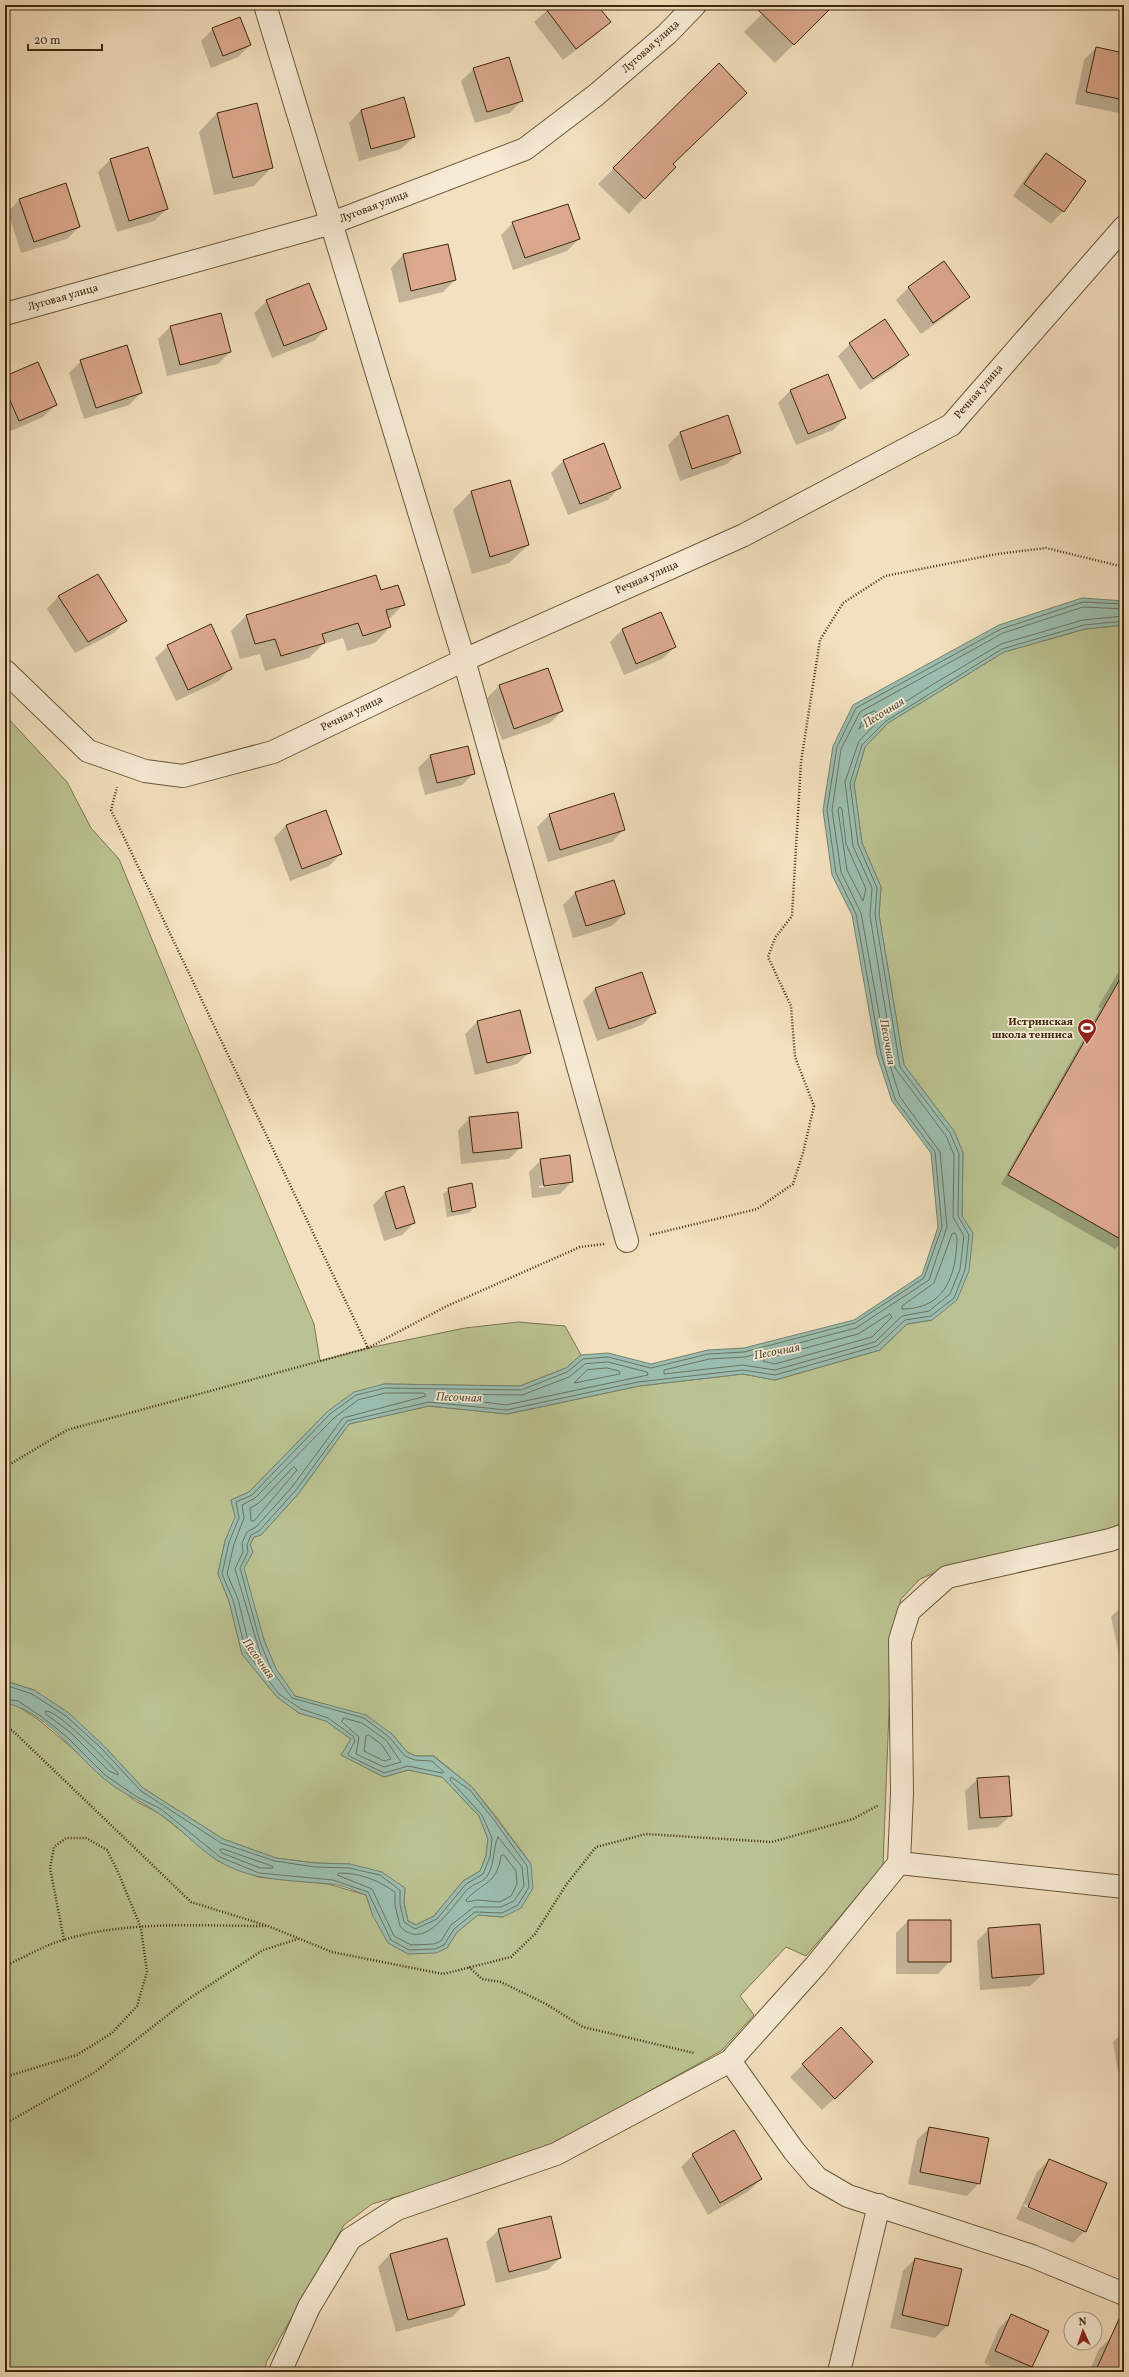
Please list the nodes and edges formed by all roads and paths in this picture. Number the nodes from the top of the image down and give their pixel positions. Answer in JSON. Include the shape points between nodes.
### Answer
{"nodes":[{"id":1,"x":265,"y":5,"type":"edge"},
{"id":2,"x":695,"y":5,"type":"edge"},
{"id":3,"x":332,"y":223,"type":"junction"},
{"id":4,"x":1124,"y":227,"type":"edge"},
{"id":5,"x":5,"y":314,"type":"edge"},
{"id":6,"x":1124,"y":567,"type":"edge"},
{"id":7,"x":464,"y":660,"type":"junction"},
{"id":8,"x":5,"y":671,"type":"edge"},
{"id":9,"x":123,"y":763,"type":"junction"},
{"id":10,"x":627,"y":1241,"type":"junction"},
{"id":11,"x":368,"y":1348,"type":"junction"},
{"id":12,"x":5,"y":1469,"type":"edge"},
{"id":13,"x":1124,"y":1535,"type":"edge"},
{"id":14,"x":5,"y":1729,"type":"edge"},
{"id":15,"x":902,"y":1794,"type":"junction"},
{"id":16,"x":899,"y":1864,"type":"junction"},
{"id":17,"x":1124,"y":1887,"type":"edge"},
{"id":18,"x":268,"y":1926,"type":"junction"},
{"id":19,"x":141,"y":1928,"type":"junction"},
{"id":20,"x":299,"y":1938,"type":"junction"},
{"id":21,"x":64,"y":1940,"type":"junction"},
{"id":22,"x":5,"y":1966,"type":"edge"},
{"id":23,"x":469,"y":1967,"type":"junction"},
{"id":24,"x":730,"y":2061,"type":"junction"},
{"id":25,"x":5,"y":2077,"type":"edge"},
{"id":26,"x":5,"y":2124,"type":"edge"},
{"id":27,"x":879,"y":2205,"type":"junction"},
{"id":28,"x":1124,"y":2294,"type":"edge"},
{"id":29,"x":280,"y":2372,"type":"edge"},
{"id":30,"x":839,"y":2372,"type":"edge"}],
"edges":[{"from":1,"to":3,"type":"street"},
{"from":2,"to":3,"type":"street","name":"Луговая улица","via":[[668,34],[596,95],[525,149]]},
{"from":3,"to":5,"type":"street","name":"Луговая улица"},
{"from":3,"to":7,"type":"street"},
{"from":4,"to":7,"type":"street","name":"Речная улица","via":[[951,425],[744,535]]},
{"from":6,"to":10,"type":"path","via":[[1046,548],[1004,553],[885,576],[842,603],[820,640],[801,762],[792,916],[775,938],[768,958],[791,1006],[795,1057],[814,1106],[793,1184],[757,1209]]},
{"from":7,"to":9,"type":"street","name":"Речная улица","via":[[274,752],[183,776],[145,771]]},
{"from":7,"to":10,"type":"street"},
{"from":8,"to":9,"type":"street","name":"Речная улица","via":[[88,751]]},
{"from":9,"to":11,"type":"path","via":[[111,810]]},
{"from":10,"to":11,"type":"path","via":[[580,1247],[447,1306]]},
{"from":11,"to":12,"type":"path","via":[[67,1430]]},
{"from":13,"to":15,"type":"street","via":[[947,1577],[909,1611],[900,1640]]},
{"from":14,"to":18,"type":"path","via":[[12,1730],[18,1735],[191,1902]]},
{"from":15,"to":16,"type":"street"},
{"from":15,"to":23,"type":"path","via":[[853,1819],[772,1842],[646,1834],[596,1847],[566,1885],[535,1934],[516,1953],[511,1957]]},
{"from":16,"to":17,"type":"street"},
{"from":16,"to":24,"type":"street","via":[[816,1965]]},
{"from":18,"to":19,"type":"path","via":[[181,1925]]},
{"from":18,"to":20,"type":"path"},
{"from":19,"to":21,"type":"path","via":[[117,1929]]},
{"from":19,"to":21,"type":"path","via":[[107,1850],[86,1838],[66,1838],[54,1847],[50,1868]]},
{"from":19,"to":25,"type":"path","via":[[147,1972],[137,2006],[112,2032],[77,2054]]},
{"from":20,"to":23,"type":"path","via":[[332,1952],[443,1974]]},
{"from":20,"to":26,"type":"path","via":[[263,1950],[187,2000],[95,2072]]},
{"from":21,"to":22,"type":"path"},
{"from":23,"to":24,"type":"path","via":[[482,1979],[501,1982],[546,2004],[583,2027]]},
{"from":24,"to":27,"type":"street","via":[[794,2151],[817,2178],[848,2196]]},
{"from":24,"to":29,"type":"street","via":[[556,2154],[397,2209],[350,2239],[309,2307]]},
{"from":27,"to":28,"type":"street","via":[[1032,2256]]},
{"from":27,"to":30,"type":"street"}]}
